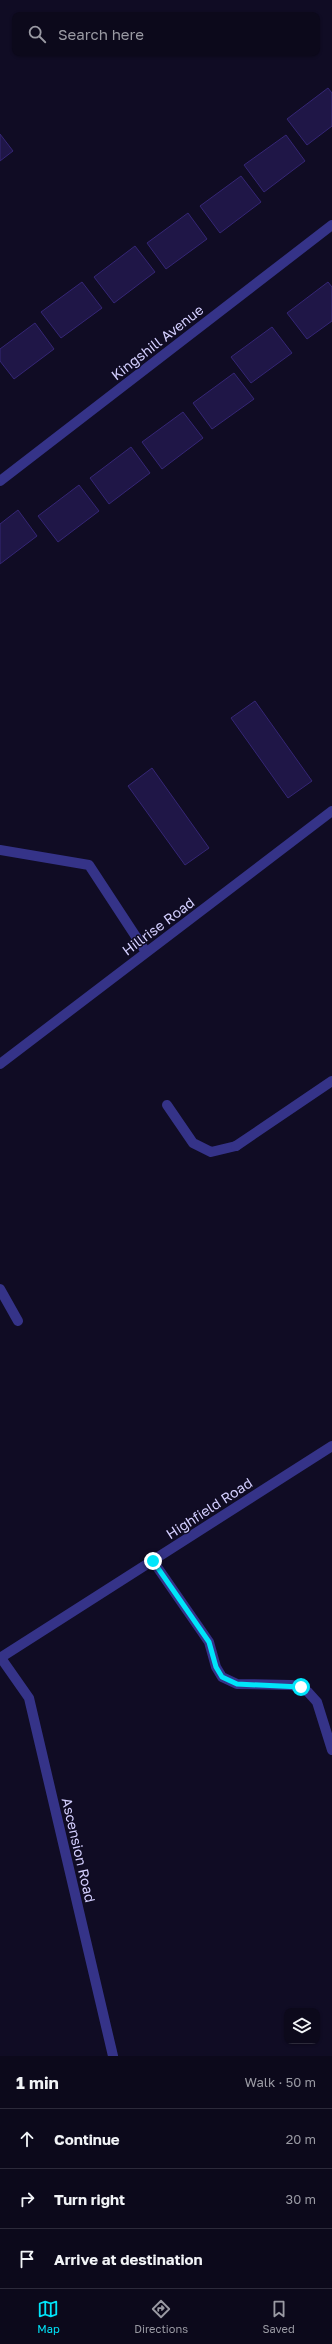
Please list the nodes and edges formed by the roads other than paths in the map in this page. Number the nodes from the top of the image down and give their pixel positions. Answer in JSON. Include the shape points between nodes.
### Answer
{"nodes":[{"id":1,"x":332,"y":225,"type":"edge"},
{"id":2,"x":0,"y":481,"type":"edge"},
{"id":3,"x":332,"y":811,"type":"edge"},
{"id":4,"x":0,"y":850,"type":"edge"},
{"id":5,"x":146,"y":952,"type":"junction"},
{"id":6,"x":0,"y":1064,"type":"edge"},
{"id":7,"x":332,"y":1081,"type":"edge"},
{"id":8,"x":167,"y":1105,"type":"dead end"},
{"id":9,"x":0,"y":1289,"type":"edge"},
{"id":10,"x":18,"y":1321,"type":"dead end"},
{"id":11,"x":332,"y":1446,"type":"edge"},
{"id":12,"x":153,"y":1561,"type":"junction"},
{"id":13,"x":1,"y":1658,"type":"edge"},
{"id":14,"x":332,"y":1750,"type":"edge"},
{"id":15,"x":113,"y":2056,"type":"edge"}],
"edges":[{"from":1,"to":2,"type":"street","name":"Kingshill Avenue"},
{"from":3,"to":5,"type":"street","name":"Hillrise Road"},
{"from":4,"to":5,"type":"street","via":[[89,865]]},
{"from":5,"to":6,"type":"street","name":"Hillrise Road"},
{"from":7,"to":8,"type":"street","via":[[236,1146],[211,1152],[194,1144]]},
{"from":9,"to":10,"type":"street"},
{"from":11,"to":12,"type":"street","name":"Highfield Road"},
{"from":12,"to":13,"type":"street","name":"Highfield Road"},
{"from":12,"to":14,"type":"street","via":[[209,1642],[216,1667],[222,1677],[237,1684],[301,1687],[317,1702]]},
{"from":13,"to":15,"type":"street","name":"Ascension Road","via":[[29,1698]]}]}
